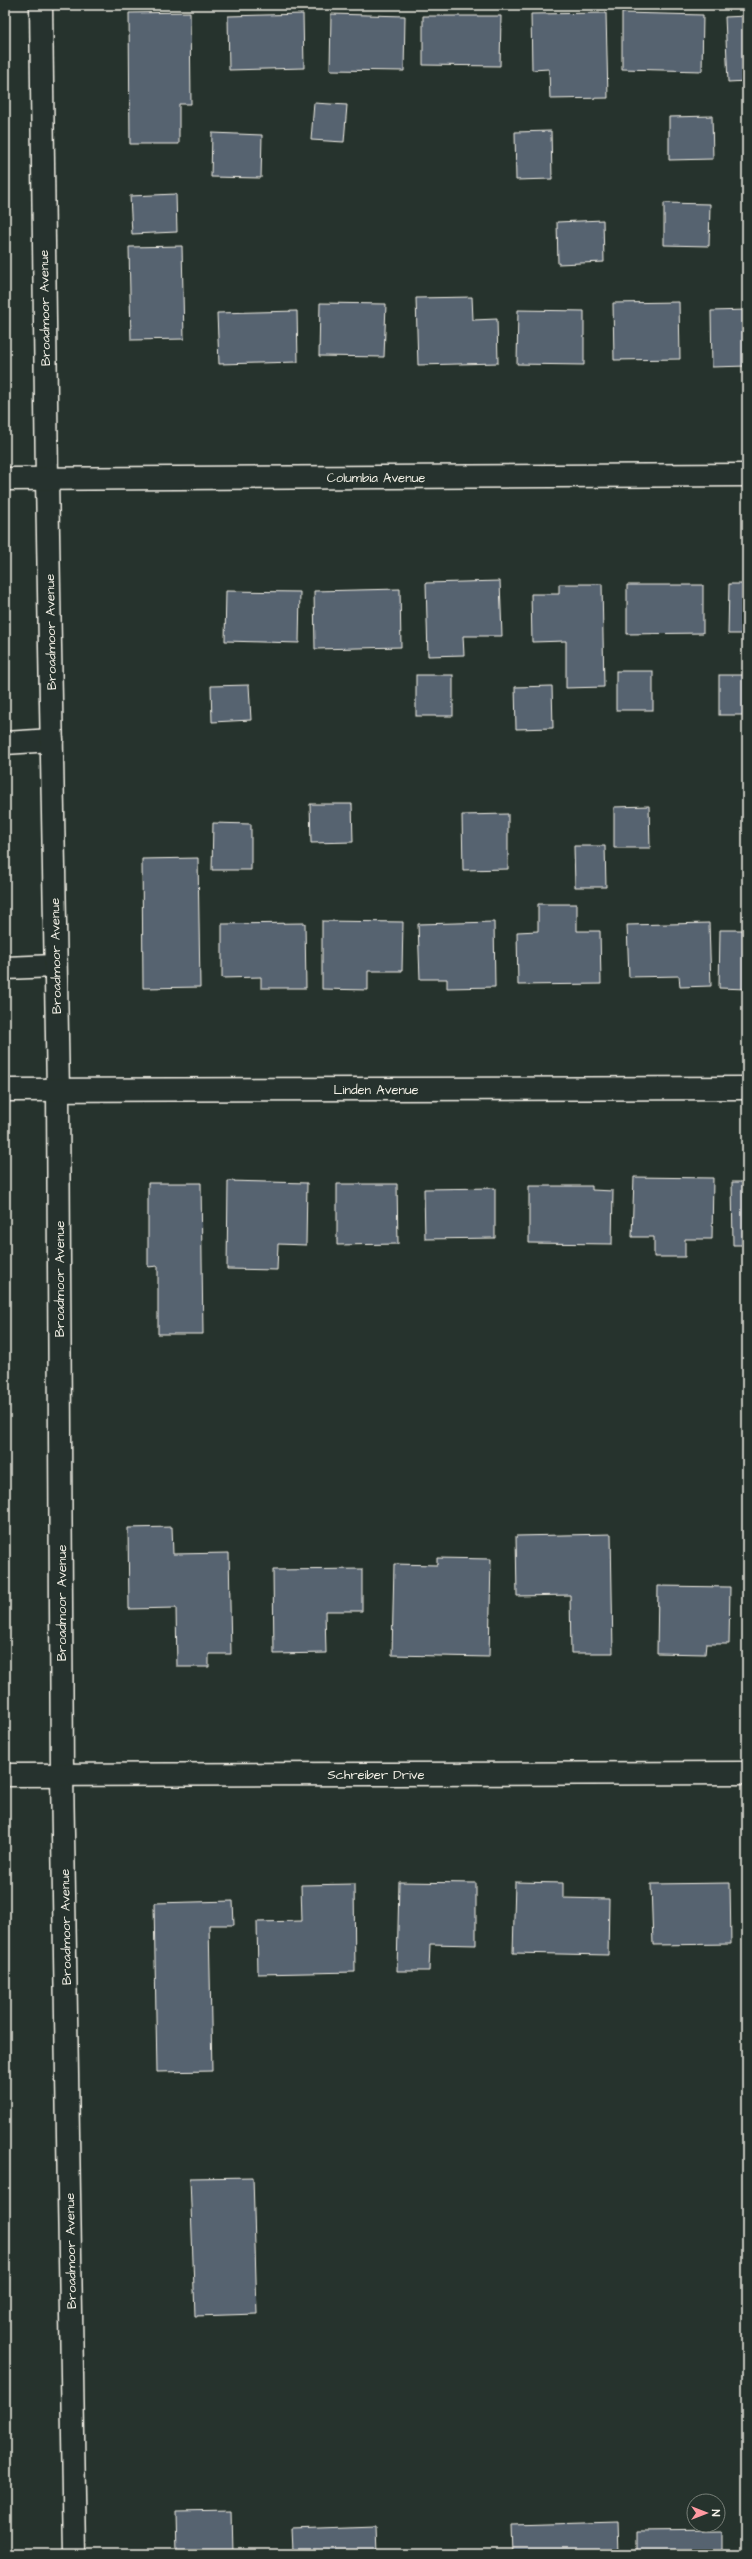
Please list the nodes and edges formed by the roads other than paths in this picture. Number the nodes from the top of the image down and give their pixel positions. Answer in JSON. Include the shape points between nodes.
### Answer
{"nodes":[{"id":1,"x":41,"y":5,"type":"edge"},
{"id":2,"x":747,"y":475,"type":"edge"},
{"id":3,"x":47,"y":478,"type":"junction"},
{"id":4,"x":5,"y":479,"type":"edge"},
{"id":5,"x":52,"y":740,"type":"junction"},
{"id":6,"x":5,"y":743,"type":"edge"},
{"id":7,"x":55,"y":966,"type":"junction"},
{"id":8,"x":5,"y":968,"type":"edge"},
{"id":9,"x":747,"y":1088,"type":"edge"},
{"id":10,"x":5,"y":1090,"type":"edge"},
{"id":11,"x":58,"y":1090,"type":"junction"},
{"id":12,"x":747,"y":1772,"type":"edge"},
{"id":13,"x":5,"y":1775,"type":"edge"},
{"id":14,"x":62,"y":1775,"type":"junction"},
{"id":15,"x":75,"y":2554,"type":"edge"}],
"edges":[{"from":1,"to":3,"type":"street","name":"Broadmoor Avenue"},
{"from":2,"to":3,"type":"street","name":"Columbia Avenue"},
{"from":3,"to":4,"type":"street","name":"Columbia Avenue"},
{"from":3,"to":5,"type":"street","name":"Broadmoor Avenue"},
{"from":5,"to":6,"type":"street"},
{"from":5,"to":7,"type":"street","name":"Broadmoor Avenue"},
{"from":7,"to":8,"type":"street"},
{"from":7,"to":11,"type":"street","name":"Broadmoor Avenue"},
{"from":9,"to":11,"type":"street","name":"Linden Avenue"},
{"from":10,"to":11,"type":"street","name":"Linden Avenue"},
{"from":11,"to":14,"type":"street","name":"Broadmoor Avenue"},
{"from":12,"to":14,"type":"street","name":"Schreiber Drive"},
{"from":13,"to":14,"type":"street","name":"Schreiber Drive"},
{"from":14,"to":15,"type":"street","name":"Broadmoor Avenue"}]}
